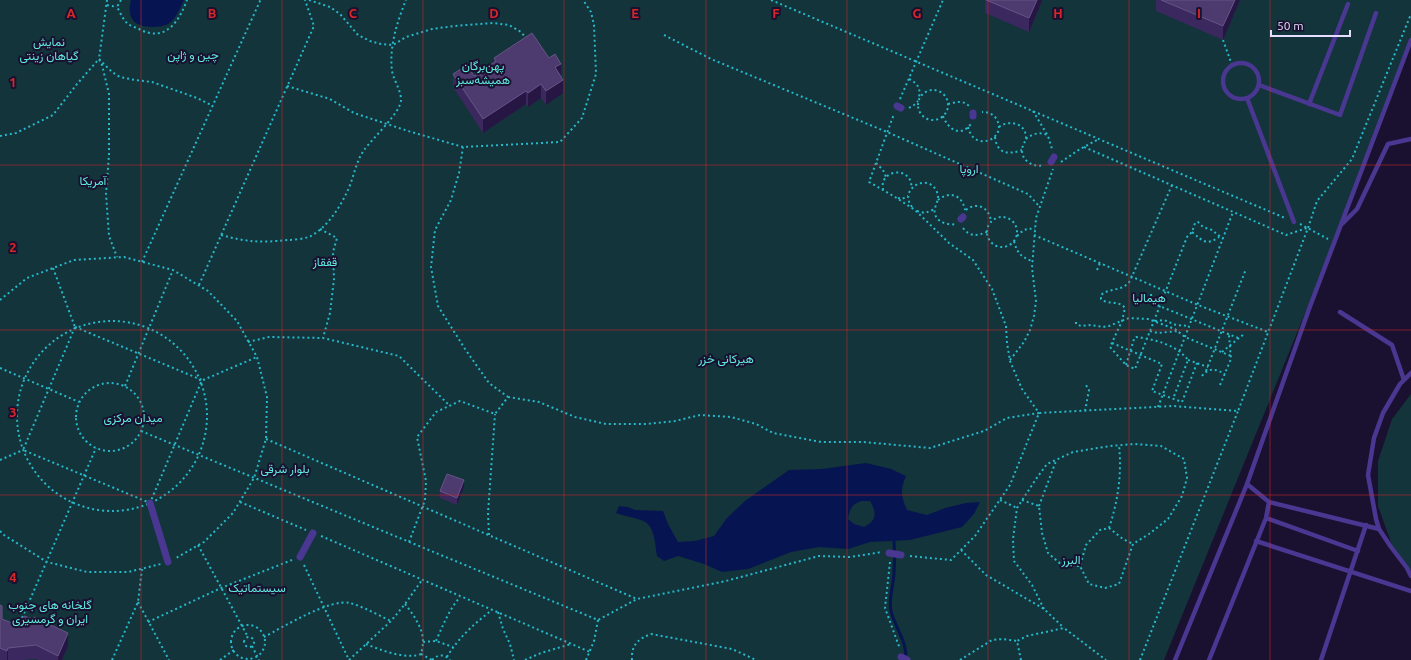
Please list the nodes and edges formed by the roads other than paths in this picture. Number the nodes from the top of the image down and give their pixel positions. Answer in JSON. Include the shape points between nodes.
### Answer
{"nodes":[{"id":1,"x":1348,"y":4,"type":"dead end"},
{"id":2,"x":1376,"y":13,"type":"dead end"},
{"id":3,"x":1411,"y":40,"type":"edge"},
{"id":4,"x":1258,"y":85,"type":"junction"},
{"id":5,"x":1247,"y":98,"type":"junction"},
{"id":6,"x":1309,"y":104,"type":"junction"},
{"id":7,"x":1411,"y":139,"type":"edge"},
{"id":8,"x":1294,"y":222,"type":"road end"},
{"id":9,"x":1340,"y":227,"type":"junction"},
{"id":10,"x":1340,"y":312,"type":"dead end"},
{"id":11,"x":1411,"y":373,"type":"edge"},
{"id":12,"x":1404,"y":380,"type":"junction"},
{"id":13,"x":1247,"y":484,"type":"junction"},
{"id":14,"x":1269,"y":502,"type":"junction"},
{"id":15,"x":150,"y":503,"type":"road end"},
{"id":16,"x":1266,"y":518,"type":"junction"},
{"id":17,"x":1366,"y":525,"type":"junction"},
{"id":18,"x":1379,"y":529,"type":"junction"},
{"id":19,"x":313,"y":533,"type":"road end"},
{"id":20,"x":1256,"y":541,"type":"junction"},
{"id":21,"x":1358,"y":551,"type":"junction"},
{"id":22,"x":889,"y":553,"type":"road end"},
{"id":23,"x":900,"y":554,"type":"road end"},
{"id":24,"x":300,"y":557,"type":"road end"},
{"id":25,"x":168,"y":562,"type":"road end"},
{"id":26,"x":1351,"y":572,"type":"junction"},
{"id":27,"x":1411,"y":576,"type":"edge"},
{"id":28,"x":1411,"y":591,"type":"edge"},
{"id":29,"x":1175,"y":660,"type":"edge"},
{"id":30,"x":1209,"y":660,"type":"edge"},
{"id":31,"x":1321,"y":660,"type":"edge"}],
"edges":[{"from":1,"to":6,"type":"lane"},
{"from":2,"to":6,"type":"lane","via":[[1340,115]]},
{"from":3,"to":9,"type":"lane"},
{"from":4,"to":5,"type":"lane","via":[[1256,91]]},
{"from":4,"to":5,"type":"lane","via":[[1258,73],[1244,63],[1232,65],[1224,74],[1223,86],[1230,96]]},
{"from":4,"to":6,"type":"lane"},
{"from":5,"to":8,"type":"lane"},
{"from":7,"to":9,"type":"lane","via":[[1388,144],[1357,209]]},
{"from":9,"to":13,"type":"lane","via":[[1308,309]]},
{"from":10,"to":12,"type":"lane","via":[[1392,345]]},
{"from":11,"to":12,"type":"lane"},
{"from":12,"to":18,"type":"lane","via":[[1383,413],[1374,438],[1368,475]]},
{"from":13,"to":14,"type":"lane"},
{"from":13,"to":29,"type":"lane"},
{"from":14,"to":16,"type":"lane"},
{"from":14,"to":17,"type":"lane"},
{"from":15,"to":25,"type":"street"},
{"from":16,"to":20,"type":"lane"},
{"from":16,"to":21,"type":"lane"},
{"from":17,"to":18,"type":"lane"},
{"from":17,"to":21,"type":"lane"},
{"from":18,"to":27,"type":"lane"},
{"from":19,"to":24,"type":"street"},
{"from":20,"to":26,"type":"lane"},
{"from":20,"to":30,"type":"lane"},
{"from":21,"to":26,"type":"lane"},
{"from":22,"to":23,"type":"street"},
{"from":26,"to":28,"type":"lane"},
{"from":26,"to":31,"type":"lane"}]}
